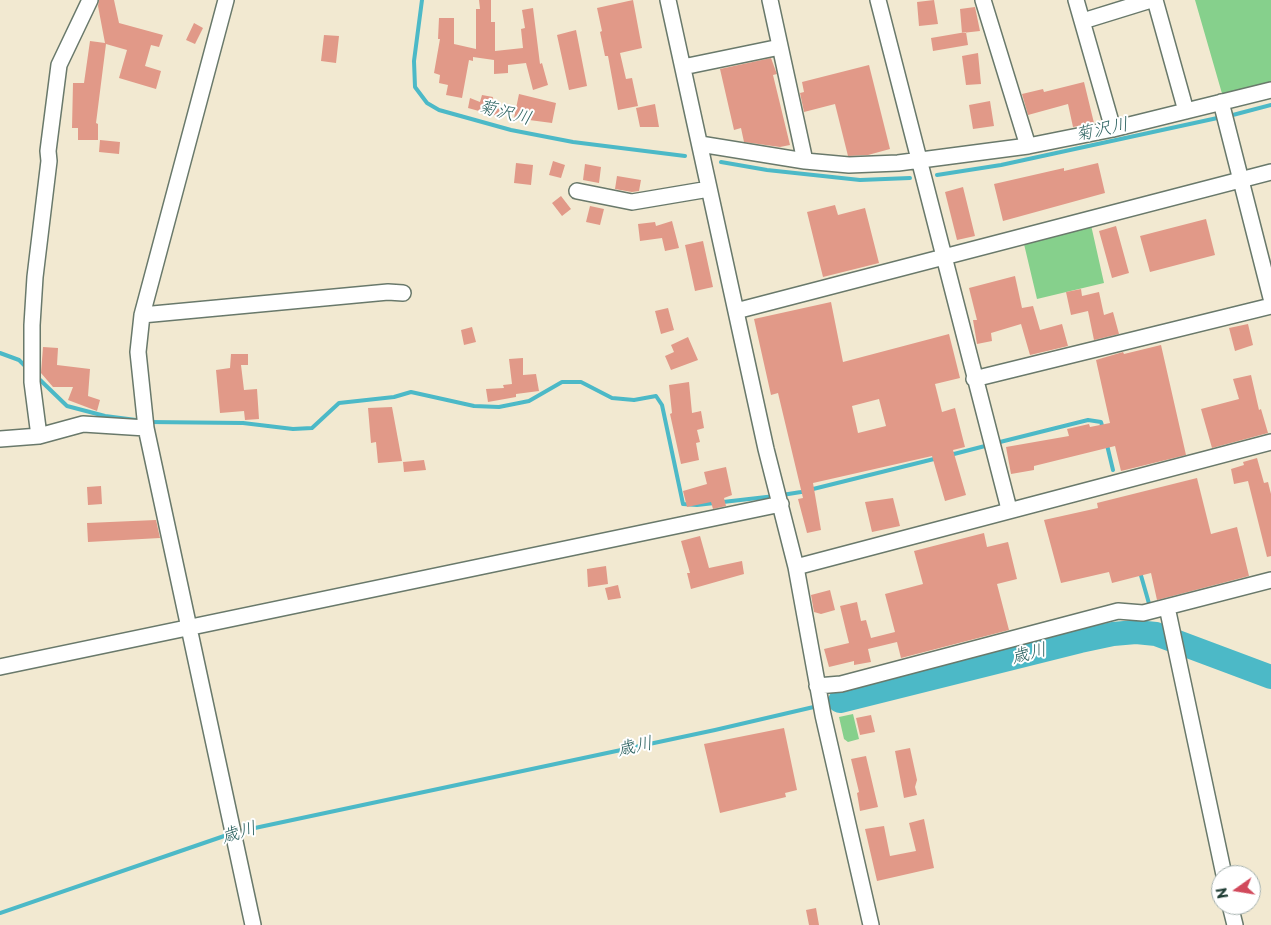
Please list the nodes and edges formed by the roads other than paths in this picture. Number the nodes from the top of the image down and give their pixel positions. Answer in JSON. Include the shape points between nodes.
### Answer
{"nodes":[{"id":1,"x":90,"y":0,"type":"edge"},
{"id":2,"x":226,"y":0,"type":"edge"},
{"id":3,"x":668,"y":0,"type":"edge"},
{"id":4,"x":770,"y":0,"type":"edge"},
{"id":5,"x":878,"y":0,"type":"edge"},
{"id":6,"x":983,"y":0,"type":"edge"},
{"id":7,"x":1076,"y":0,"type":"edge"},
{"id":8,"x":1153,"y":0,"type":"edge"},
{"id":9,"x":1083,"y":21,"type":"junction"},
{"id":10,"x":780,"y":47,"type":"junction"},
{"id":11,"x":683,"y":67,"type":"junction"},
{"id":12,"x":1271,"y":90,"type":"edge"},
{"id":13,"x":1222,"y":105,"type":"junction"},
{"id":14,"x":1186,"y":110,"type":"junction"},
{"id":15,"x":1113,"y":128,"type":"junction"},
{"id":16,"x":700,"y":144,"type":"junction"},
{"id":17,"x":1028,"y":146,"type":"junction"},
{"id":18,"x":805,"y":161,"type":"junction"},
{"id":19,"x":919,"y":161,"type":"junction"},
{"id":20,"x":1271,"y":172,"type":"edge"},
{"id":21,"x":1240,"y":180,"type":"junction"},
{"id":22,"x":709,"y":189,"type":"junction"},
{"id":23,"x":576,"y":190,"type":"dead end"},
{"id":24,"x":943,"y":256,"type":"junction"},
{"id":25,"x":403,"y":293,"type":"dead end"},
{"id":26,"x":1271,"y":298,"type":"edge"},
{"id":27,"x":1271,"y":306,"type":"edge"},
{"id":28,"x":736,"y":311,"type":"junction"},
{"id":29,"x":142,"y":315,"type":"junction"},
{"id":30,"x":974,"y":379,"type":"junction"},
{"id":31,"x":146,"y":428,"type":"junction"},
{"id":32,"x":39,"y":436,"type":"junction"},
{"id":33,"x":0,"y":439,"type":"edge"},
{"id":34,"x":1271,"y":442,"type":"edge"},
{"id":35,"x":781,"y":504,"type":"junction"},
{"id":36,"x":1009,"y":509,"type":"junction"},
{"id":37,"x":796,"y":567,"type":"junction"},
{"id":38,"x":1271,"y":580,"type":"edge"},
{"id":39,"x":1167,"y":608,"type":"junction"},
{"id":40,"x":189,"y":628,"type":"junction"},
{"id":41,"x":0,"y":667,"type":"edge"},
{"id":42,"x":818,"y":693,"type":"junction"},
{"id":43,"x":1222,"y":865,"type":"edge"},
{"id":44,"x":253,"y":925,"type":"edge"},
{"id":45,"x":870,"y":925,"type":"edge"}],
"edges":[{"from":1,"to":32,"type":"street","via":[[59,65],[48,151],[32,325],[32,382]]},
{"from":2,"to":29,"type":"street"},
{"from":3,"to":11,"type":"street"},
{"from":4,"to":10,"type":"street"},
{"from":5,"to":19,"type":"street"},
{"from":6,"to":17,"type":"street"},
{"from":7,"to":9,"type":"street"},
{"from":8,"to":9,"type":"street"},
{"from":8,"to":14,"type":"street"},
{"from":9,"to":15,"type":"street"},
{"from":10,"to":11,"type":"street"},
{"from":10,"to":18,"type":"street"},
{"from":11,"to":16,"type":"street"},
{"from":12,"to":13,"type":"street"},
{"from":13,"to":14,"type":"street"},
{"from":13,"to":21,"type":"street"},
{"from":14,"to":15,"type":"street"},
{"from":15,"to":17,"type":"street"},
{"from":16,"to":18,"type":"street"},
{"from":16,"to":22,"type":"street"},
{"from":17,"to":19,"type":"street"},
{"from":18,"to":19,"type":"street","via":[[849,165]]},
{"from":19,"to":24,"type":"street"},
{"from":20,"to":21,"type":"street"},
{"from":21,"to":24,"type":"street"},
{"from":21,"to":26,"type":"street"},
{"from":22,"to":23,"type":"street","via":[[632,202]]},
{"from":22,"to":28,"type":"street"},
{"from":24,"to":28,"type":"street"},
{"from":24,"to":30,"type":"street"},
{"from":25,"to":29,"type":"street"},
{"from":27,"to":30,"type":"street"},
{"from":28,"to":35,"type":"street"},
{"from":29,"to":31,"type":"street","via":[[138,352]]},
{"from":30,"to":36,"type":"street"},
{"from":31,"to":32,"type":"street","via":[[83,424]]},
{"from":31,"to":40,"type":"street"},
{"from":32,"to":33,"type":"street"},
{"from":34,"to":36,"type":"street"},
{"from":35,"to":37,"type":"street"},
{"from":35,"to":40,"type":"street"},
{"from":36,"to":37,"type":"street"},
{"from":37,"to":42,"type":"street"},
{"from":38,"to":39,"type":"street"},
{"from":39,"to":42,"type":"street","via":[[1143,613],[1118,612],[841,684]]},
{"from":39,"to":43,"type":"street"},
{"from":40,"to":41,"type":"street"},
{"from":40,"to":44,"type":"street"},
{"from":42,"to":45,"type":"street"}]}
